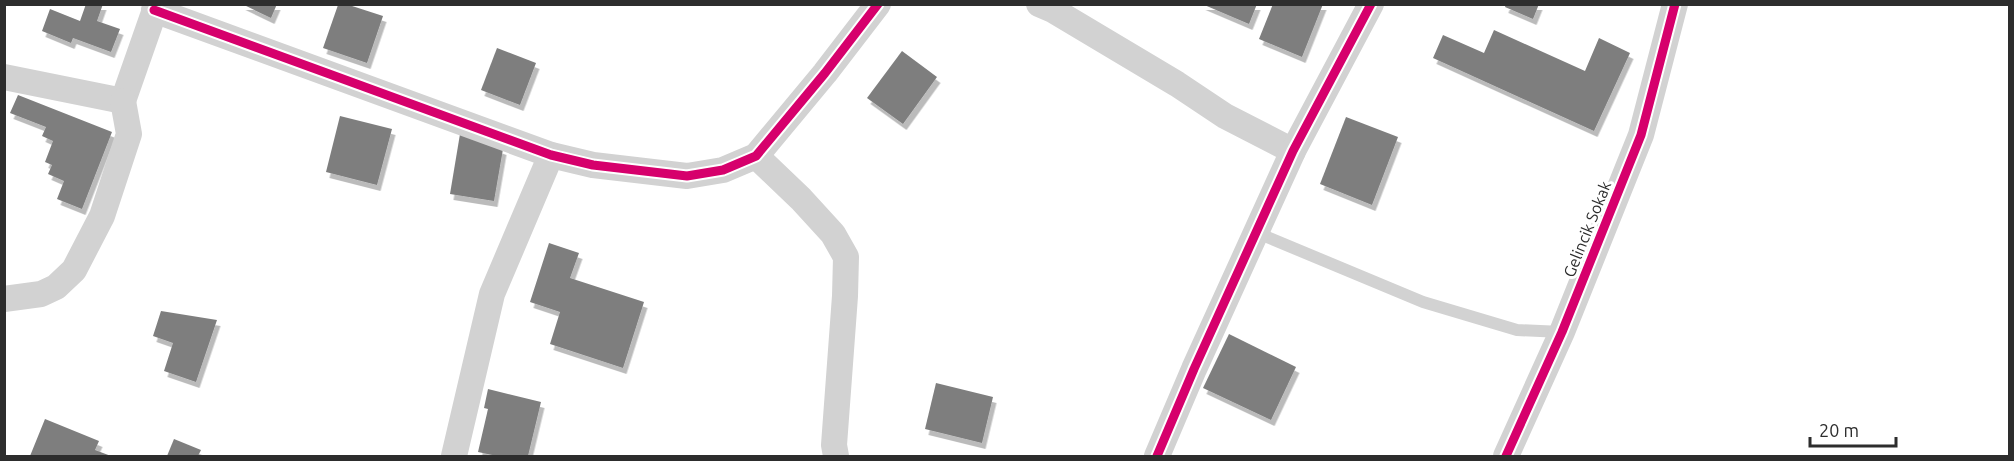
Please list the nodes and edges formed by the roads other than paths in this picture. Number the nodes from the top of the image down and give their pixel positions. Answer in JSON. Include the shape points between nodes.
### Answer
{"nodes":[{"id":1,"x":878,"y":4,"type":"edge"},
{"id":2,"x":1039,"y":4,"type":"edge"},
{"id":3,"x":1371,"y":4,"type":"edge"},
{"id":4,"x":1675,"y":4,"type":"edge"},
{"id":5,"x":155,"y":7,"type":"edge"},
{"id":6,"x":4,"y":77,"type":"edge"},
{"id":7,"x":123,"y":101,"type":"junction"},
{"id":8,"x":1293,"y":151,"type":"junction"},
{"id":9,"x":551,"y":155,"type":"junction"},
{"id":10,"x":756,"y":156,"type":"junction"},
{"id":11,"x":1255,"y":232,"type":"junction"},
{"id":12,"x":4,"y":299,"type":"edge"},
{"id":13,"x":1562,"y":332,"type":"junction"},
{"id":14,"x":454,"y":456,"type":"edge"},
{"id":15,"x":836,"y":456,"type":"edge"},
{"id":16,"x":1157,"y":456,"type":"edge"},
{"id":17,"x":1506,"y":456,"type":"edge"}],
"edges":[{"from":1,"to":10,"type":"street"},
{"from":2,"to":8,"type":"street","via":[[1225,116]]},
{"from":3,"to":8,"type":"street"},
{"from":4,"to":13,"type":"street","name":"Gelincik Sokak","via":[[1641,135]]},
{"from":5,"to":7,"type":"street"},
{"from":5,"to":9,"type":"street"},
{"from":6,"to":7,"type":"street"},
{"from":7,"to":12,"type":"street","via":[[129,134],[102,216],[74,270],[42,294]]},
{"from":8,"to":11,"type":"street"},
{"from":9,"to":10,"type":"street","via":[[593,165],[687,176],[723,170]]},
{"from":9,"to":14,"type":"street","via":[[492,294]]},
{"from":10,"to":15,"type":"street","via":[[825,225],[846,257]]},
{"from":11,"to":13,"type":"lane","via":[[1423,302],[1517,330]]},
{"from":11,"to":16,"type":"street"},
{"from":13,"to":17,"type":"street","name":"Gelincik Sokak"}]}
